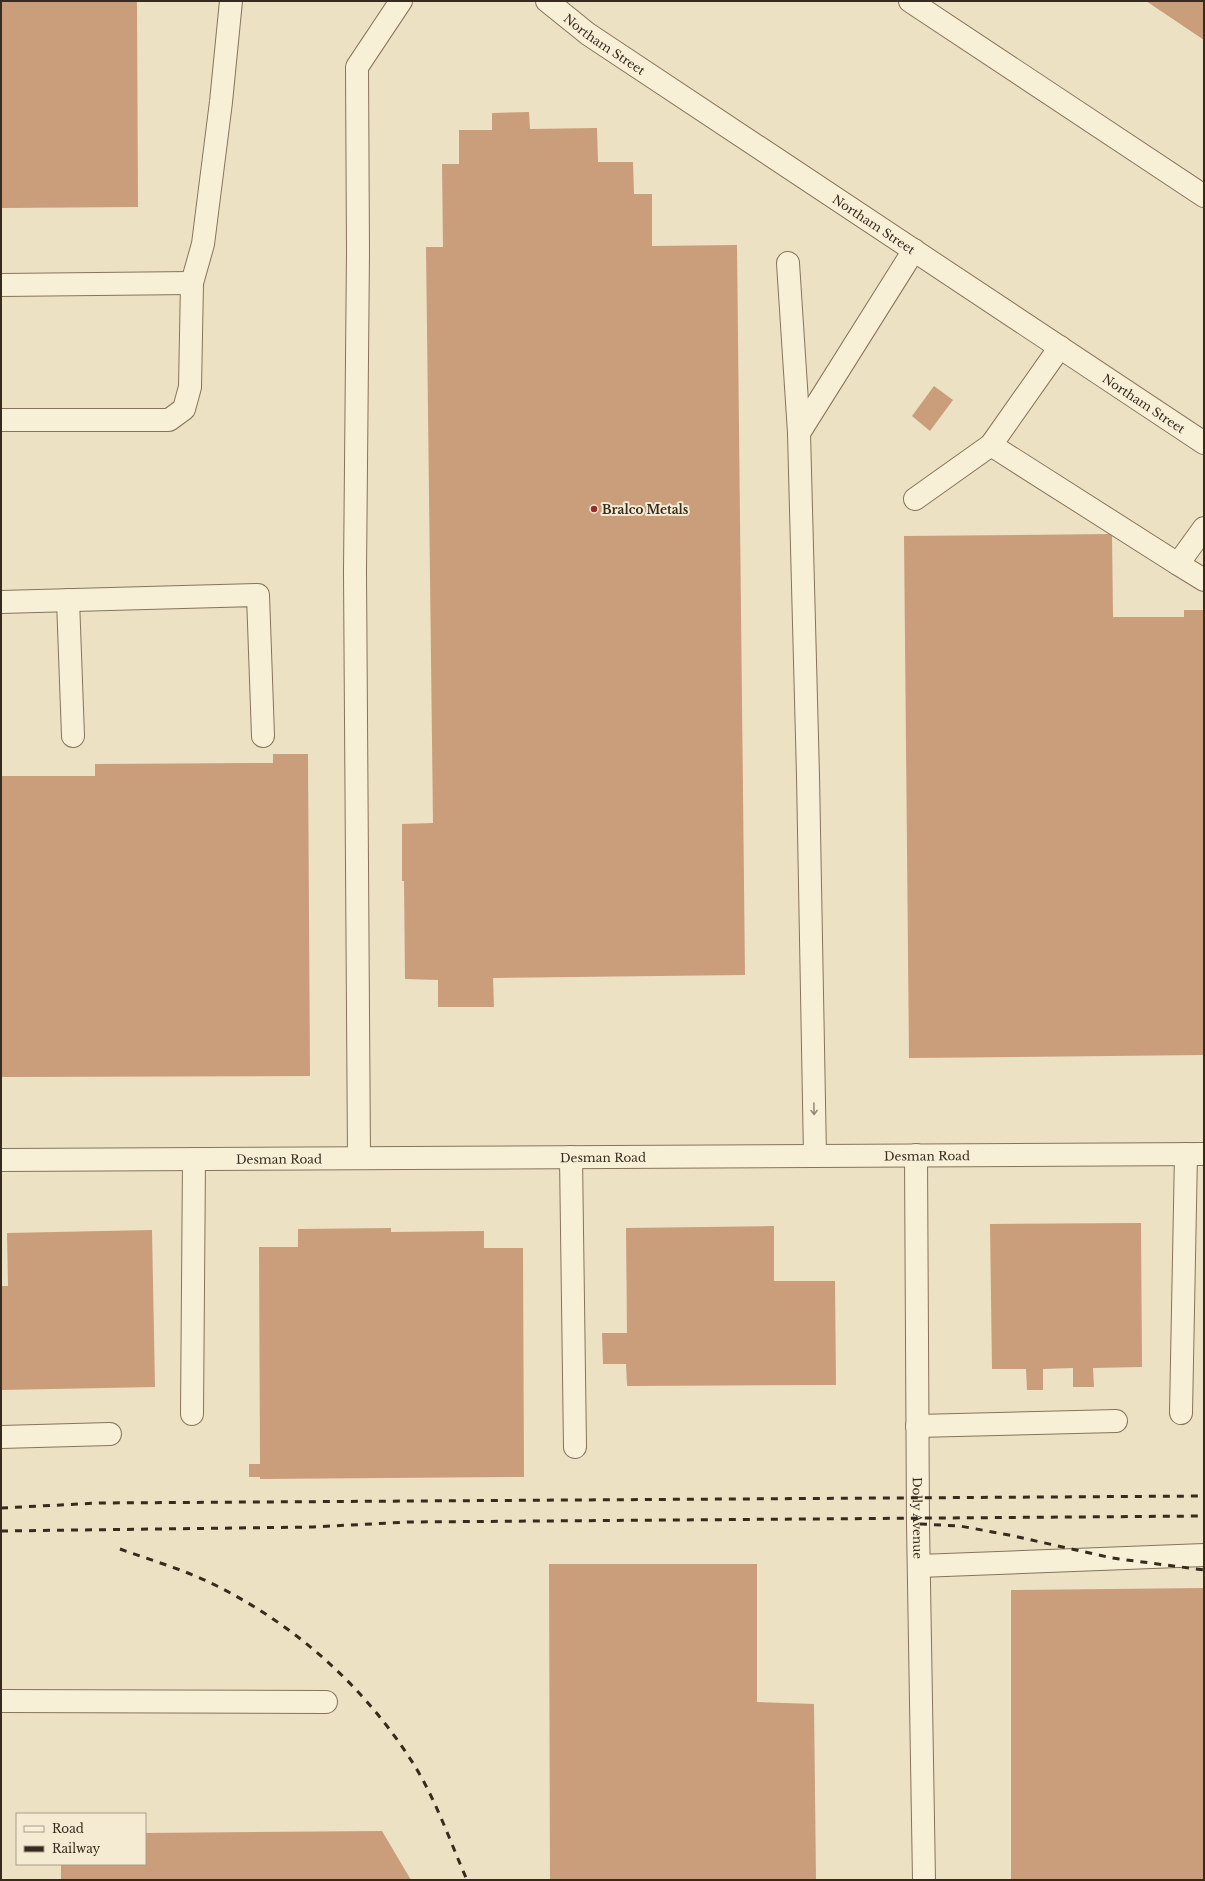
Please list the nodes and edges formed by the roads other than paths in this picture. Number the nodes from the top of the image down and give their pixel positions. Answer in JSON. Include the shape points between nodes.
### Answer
{"nodes":[{"id":1,"x":231,"y":1,"type":"edge"},
{"id":2,"x":401,"y":1,"type":"edge"},
{"id":3,"x":547,"y":1,"type":"edge"},
{"id":4,"x":910,"y":1,"type":"edge"},
{"id":5,"x":1204,"y":196,"type":"edge"},
{"id":6,"x":914,"y":250,"type":"junction"},
{"id":7,"x":788,"y":263,"type":"dead end"},
{"id":8,"x":192,"y":283,"type":"junction"},
{"id":9,"x":1,"y":285,"type":"edge"},
{"id":10,"x":1060,"y":347,"type":"junction"},
{"id":11,"x":1,"y":420,"type":"edge"},
{"id":12,"x":799,"y":433,"type":"junction"},
{"id":13,"x":1204,"y":443,"type":"edge"},
{"id":14,"x":991,"y":445,"type":"junction"},
{"id":15,"x":915,"y":499,"type":"dead end"},
{"id":16,"x":1204,"y":528,"type":"edge"},
{"id":17,"x":1178,"y":564,"type":"junction"},
{"id":18,"x":1204,"y":580,"type":"edge"},
{"id":19,"x":68,"y":600,"type":"junction"},
{"id":20,"x":1,"y":602,"type":"edge"},
{"id":21,"x":74,"y":736,"type":"dead end"},
{"id":22,"x":263,"y":736,"type":"dead end"},
{"id":23,"x":1195,"y":1154,"type":"edge"},
{"id":24,"x":916,"y":1155,"type":"junction"},
{"id":25,"x":815,"y":1156,"type":"junction"},
{"id":26,"x":571,"y":1157,"type":"junction"},
{"id":27,"x":359,"y":1158,"type":"junction"},
{"id":28,"x":194,"y":1159,"type":"junction"},
{"id":29,"x":1,"y":1160,"type":"edge"},
{"id":30,"x":1181,"y":1413,"type":"dead end"},
{"id":31,"x":192,"y":1414,"type":"dead end"},
{"id":32,"x":1116,"y":1421,"type":"dead end"},
{"id":33,"x":917,"y":1426,"type":"junction"},
{"id":34,"x":110,"y":1434,"type":"dead end"},
{"id":35,"x":1,"y":1437,"type":"edge"},
{"id":36,"x":574,"y":1447,"type":"dead end"},
{"id":37,"x":1204,"y":1556,"type":"edge"},
{"id":38,"x":919,"y":1566,"type":"junction"},
{"id":39,"x":1,"y":1701,"type":"edge"},
{"id":40,"x":326,"y":1702,"type":"dead end"},
{"id":41,"x":924,"y":1880,"type":"edge"}],
"edges":[{"from":1,"to":8,"type":"street","via":[[204,236]]},
{"from":2,"to":27,"type":"street","via":[[357,67],[355,572]]},
{"from":3,"to":6,"type":"street","name":"Northam Street","via":[[588,34]]},
{"from":4,"to":5,"type":"street"},
{"from":6,"to":10,"type":"street","name":"Northam Street"},
{"from":6,"to":12,"type":"street"},
{"from":7,"to":12,"type":"street"},
{"from":8,"to":9,"type":"street"},
{"from":8,"to":11,"type":"street","via":[[190,387],[184,409],[169,420]]},
{"from":10,"to":13,"type":"street","name":"Northam Street"},
{"from":10,"to":14,"type":"street"},
{"from":12,"to":25,"type":"street","one_way":true},
{"from":14,"to":15,"type":"street"},
{"from":14,"to":17,"type":"street"},
{"from":16,"to":17,"type":"street"},
{"from":17,"to":18,"type":"street"},
{"from":19,"to":20,"type":"street"},
{"from":19,"to":21,"type":"street"},
{"from":19,"to":22,"type":"street","via":[[258,596]]},
{"from":23,"to":24,"type":"street","name":"Desman Road"},
{"from":23,"to":30,"type":"street"},
{"from":24,"to":25,"type":"street","name":"Desman Road"},
{"from":24,"to":33,"type":"street","name":"Dolly Avenue"},
{"from":25,"to":26,"type":"street","name":"Desman Road"},
{"from":26,"to":27,"type":"street","name":"Desman Road"},
{"from":26,"to":36,"type":"street"},
{"from":27,"to":28,"type":"street","name":"Desman Road"},
{"from":28,"to":29,"type":"street","name":"Desman Road"},
{"from":28,"to":31,"type":"street"},
{"from":32,"to":33,"type":"street"},
{"from":33,"to":38,"type":"street","name":"Dolly Avenue"},
{"from":34,"to":35,"type":"street"},
{"from":37,"to":38,"type":"street"},
{"from":38,"to":41,"type":"street","name":"Dolly Avenue"},
{"from":39,"to":40,"type":"street"}]}
